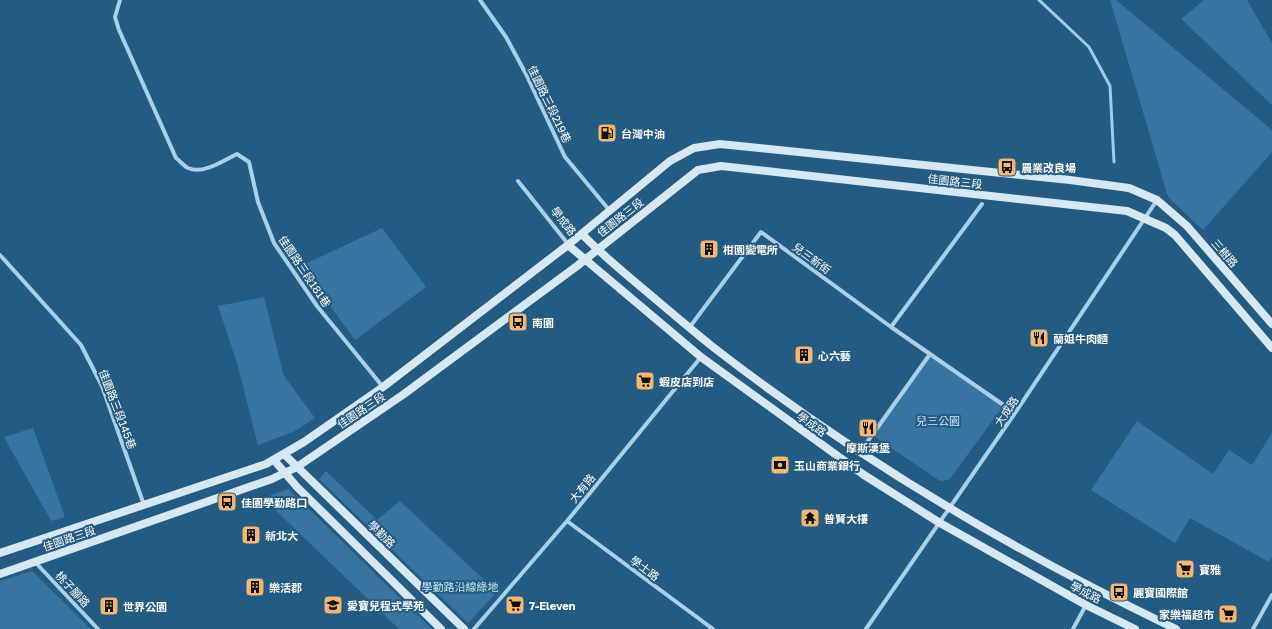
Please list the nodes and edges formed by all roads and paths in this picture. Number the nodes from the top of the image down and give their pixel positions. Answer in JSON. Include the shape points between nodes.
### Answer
{"nodes":[{"id":1,"x":120,"y":0,"type":"edge"},
{"id":2,"x":480,"y":0,"type":"edge"},
{"id":3,"x":518,"y":181,"type":"dead end"},
{"id":4,"x":1157,"y":200,"type":"junction"},
{"id":5,"x":982,"y":204,"type":"dead end"},
{"id":6,"x":610,"y":212,"type":"junction"},
{"id":7,"x":1146,"y":218,"type":"junction"},
{"id":8,"x":582,"y":234,"type":"junction"},
{"id":9,"x":568,"y":245,"type":"junction"},
{"id":10,"x":597,"y":250,"type":"junction"},
{"id":11,"x":0,"y":255,"type":"edge"},
{"id":12,"x":585,"y":260,"type":"junction"},
{"id":13,"x":1272,"y":324,"type":"edge"},
{"id":14,"x":891,"y":327,"type":"junction"},
{"id":15,"x":689,"y":328,"type":"junction"},
{"id":16,"x":1272,"y":348,"type":"edge"},
{"id":17,"x":930,"y":354,"type":"junction"},
{"id":18,"x":701,"y":357,"type":"junction"},
{"id":19,"x":383,"y":387,"type":"junction"},
{"id":20,"x":1015,"y":413,"type":"junction"},
{"id":21,"x":860,"y":453,"type":"junction"},
{"id":22,"x":284,"y":455,"type":"junction"},
{"id":23,"x":274,"y":460,"type":"junction"},
{"id":24,"x":297,"y":467,"type":"junction"},
{"id":25,"x":284,"y":474,"type":"junction"},
{"id":26,"x":144,"y":505,"type":"junction"},
{"id":27,"x":950,"y":508,"type":"junction"},
{"id":28,"x":567,"y":521,"type":"junction"},
{"id":29,"x":940,"y":523,"type":"junction"},
{"id":30,"x":0,"y":553,"type":"edge"},
{"id":31,"x":35,"y":562,"type":"junction"},
{"id":32,"x":0,"y":574,"type":"edge"},
{"id":33,"x":1272,"y":595,"type":"edge"},
{"id":34,"x":1086,"y":605,"type":"junction"},
{"id":35,"x":98,"y":629,"type":"edge"},
{"id":36,"x":441,"y":629,"type":"edge"},
{"id":37,"x":464,"y":629,"type":"edge"},
{"id":38,"x":474,"y":629,"type":"edge"},
{"id":39,"x":712,"y":629,"type":"edge"},
{"id":40,"x":866,"y":629,"type":"edge"},
{"id":41,"x":1073,"y":629,"type":"edge"},
{"id":42,"x":1135,"y":629,"type":"edge"},
{"id":43,"x":1176,"y":629,"type":"edge"},
{"id":44,"x":1254,"y":629,"type":"edge"}],
"edges":[{"from":1,"to":19,"type":"street","name":"佳園路三段181巷","via":[[115,17],[119,30],[176,158],[194,170],[237,154],[249,162],[258,202],[274,243],[317,306]]},
{"from":2,"to":6,"type":"street","name":"佳園路三段219巷","via":[[513,49],[565,157]]},
{"from":3,"to":9,"type":"street","name":"學成路"},
{"from":4,"to":6,"type":"street","name":"佳園路三段","via":[[1129,188],[1070,180],[720,144],[694,148],[670,161]]},
{"from":4,"to":7,"type":"street","name":"大成路"},
{"from":4,"to":13,"type":"street","name":"三樹路","via":[[1187,226]]},
{"from":5,"to":14,"type":"street"},
{"from":6,"to":8,"type":"street","name":"佳園路三段"},
{"from":7,"to":10,"type":"street","name":"佳園路三段","via":[[1127,211],[721,166],[698,170]]},
{"from":7,"to":16,"type":"street","name":"佳園路三段","via":[[1175,235]]},
{"from":7,"to":20,"type":"street","name":"大成路"},
{"from":8,"to":9,"type":"street","name":"佳園路三段"},
{"from":8,"to":10,"type":"street","name":"學成路"},
{"from":9,"to":12,"type":"street","name":"學成路"},
{"from":9,"to":19,"type":"street","name":"佳園路三段"},
{"from":10,"to":12,"type":"street","name":"佳園路三段"},
{"from":10,"to":15,"type":"street","name":"學成路"},
{"from":11,"to":26,"type":"street","name":"佳園路三段145巷","via":[[81,345],[102,386]]},
{"from":12,"to":18,"type":"street","name":"學成路"},
{"from":12,"to":24,"type":"street","name":"佳園路三段","via":[[404,394]]},
{"from":14,"to":15,"type":"street","name":"兒三新街","via":[[761,232]]},
{"from":14,"to":17,"type":"street","name":"兒三新街"},
{"from":15,"to":21,"type":"street","name":"學成路"},
{"from":17,"to":20,"type":"street","name":"兒三新街"},
{"from":17,"to":21,"type":"street"},
{"from":18,"to":28,"type":"street","name":"大有路"},
{"from":18,"to":29,"type":"street","name":"學成路","via":[[864,475]]},
{"from":19,"to":22,"type":"street","name":"佳園路三段"},
{"from":20,"to":27,"type":"street","name":"大成路"},
{"from":21,"to":27,"type":"street","name":"學成路"},
{"from":22,"to":23,"type":"street","name":"佳園路三段"},
{"from":22,"to":24,"type":"street","name":"學勤路"},
{"from":23,"to":25,"type":"street"},
{"from":23,"to":26,"type":"street","name":"佳園路三段"},
{"from":24,"to":25,"type":"street","name":"佳園路三段"},
{"from":24,"to":37,"type":"street","name":"學勤路"},
{"from":25,"to":31,"type":"street","name":"佳園路三段"},
{"from":25,"to":36,"type":"street"},
{"from":26,"to":30,"type":"street","name":"佳園路三段"},
{"from":27,"to":29,"type":"street","name":"大成路"},
{"from":27,"to":43,"type":"street","name":"學成路","via":[[1123,604]]},
{"from":28,"to":38,"type":"street","name":"大有路"},
{"from":28,"to":39,"type":"street","name":"學士路"},
{"from":29,"to":34,"type":"street","name":"學成路"},
{"from":29,"to":40,"type":"street","name":"大成路"},
{"from":31,"to":32,"type":"street","name":"佳園路三段"},
{"from":31,"to":35,"type":"street","name":"桃子腳路"},
{"from":33,"to":44,"type":"street"},
{"from":34,"to":41,"type":"street"},
{"from":34,"to":42,"type":"street","name":"學成路"}]}
